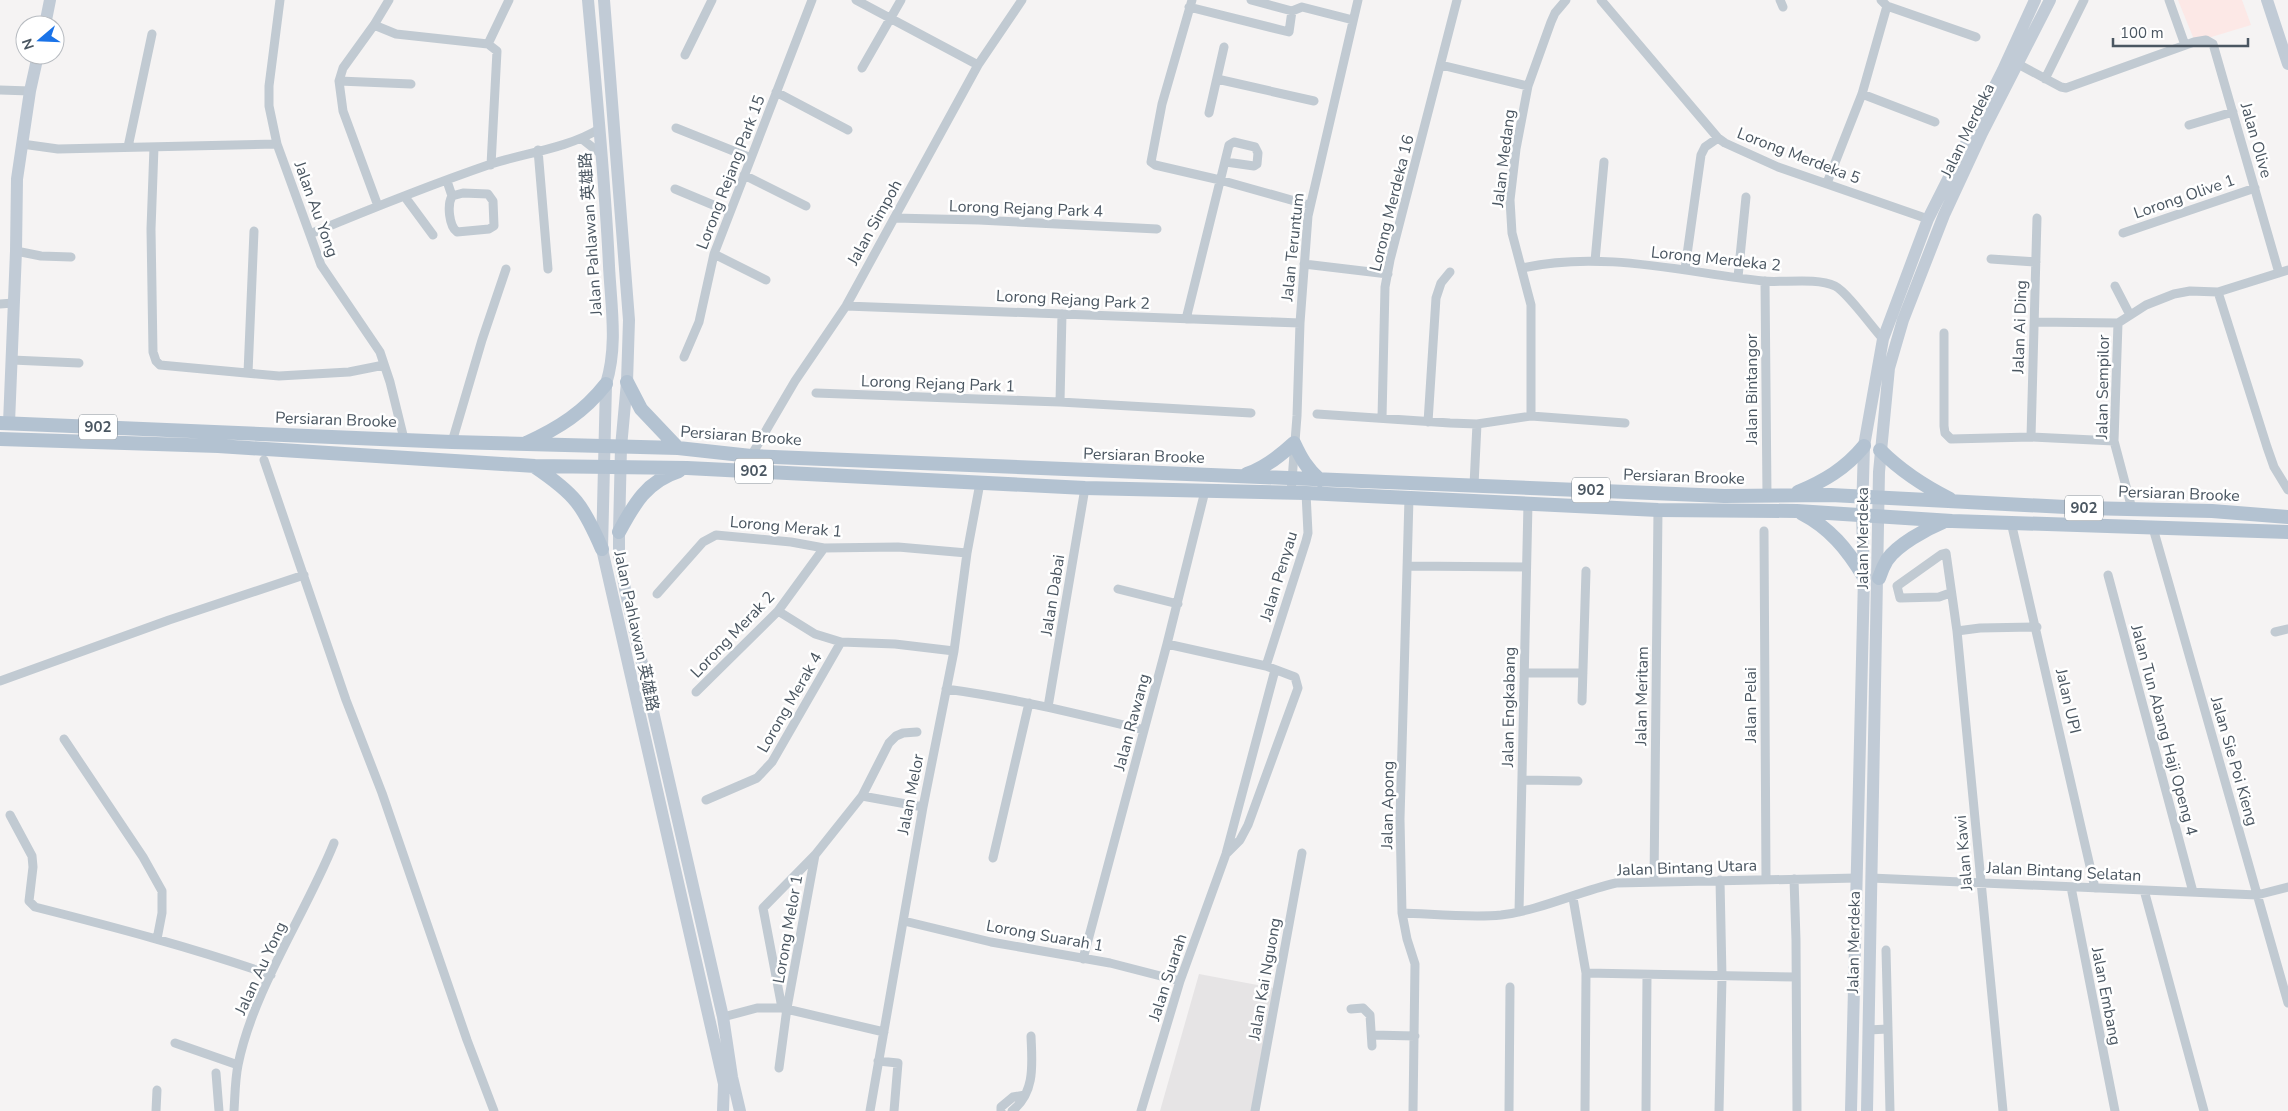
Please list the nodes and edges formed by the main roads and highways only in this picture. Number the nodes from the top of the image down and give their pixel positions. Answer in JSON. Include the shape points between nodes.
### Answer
{"nodes":[{"id":1,"x":50,"y":0,"type":"edge"},
{"id":2,"x":588,"y":0,"type":"edge"},
{"id":3,"x":604,"y":0,"type":"edge"},
{"id":4,"x":2035,"y":0,"type":"edge"},
{"id":5,"x":2050,"y":0,"type":"edge"},
{"id":6,"x":2267,"y":0,"type":"edge"},
{"id":7,"x":47,"y":15,"type":"edge"},
{"id":8,"x":2288,"y":64,"type":"edge"},
{"id":9,"x":36,"y":65,"type":"edge"},
{"id":10,"x":627,"y":382,"type":"junction"},
{"id":11,"x":606,"y":384,"type":"junction"},
{"id":12,"x":4,"y":423,"type":"edge"},
{"id":13,"x":0,"y":439,"type":"edge"},
{"id":14,"x":195,"y":439,"type":"junction"},
{"id":15,"x":217,"y":439,"type":"junction"},
{"id":16,"x":523,"y":444,"type":"junction"},
{"id":17,"x":1864,"y":446,"type":"junction"},
{"id":18,"x":621,"y":447,"type":"junction"},
{"id":19,"x":604,"y":448,"type":"junction"},
{"id":20,"x":678,"y":448,"type":"junction"},
{"id":21,"x":1880,"y":450,"type":"junction"},
{"id":22,"x":535,"y":466,"type":"junction"},
{"id":23,"x":603,"y":467,"type":"junction"},
{"id":24,"x":620,"y":467,"type":"junction"},
{"id":25,"x":687,"y":468,"type":"junction"},
{"id":26,"x":1242,"y":475,"type":"junction"},
{"id":27,"x":1320,"y":480,"type":"junction"},
{"id":28,"x":1792,"y":495,"type":"junction"},
{"id":29,"x":1862,"y":497,"type":"junction"},
{"id":30,"x":1879,"y":497,"type":"junction"},
{"id":31,"x":1956,"y":502,"type":"junction"},
{"id":32,"x":1797,"y":510,"type":"junction"},
{"id":33,"x":1862,"y":514,"type":"junction"},
{"id":34,"x":1880,"y":515,"type":"junction"},
{"id":35,"x":2288,"y":517,"type":"edge"},
{"id":36,"x":1946,"y":520,"type":"junction"},
{"id":37,"x":619,"y":532,"type":"junction"},
{"id":38,"x":2288,"y":532,"type":"edge"},
{"id":39,"x":602,"y":549,"type":"junction"},
{"id":40,"x":1864,"y":577,"type":"junction"},
{"id":41,"x":1878,"y":578,"type":"junction"},
{"id":42,"x":722,"y":1111,"type":"edge"},
{"id":43,"x":740,"y":1111,"type":"edge"},
{"id":44,"x":1851,"y":1111,"type":"edge"},
{"id":45,"x":1867,"y":1111,"type":"edge"}],
"edges":[{"from":1,"to":7,"type":"main road"},
{"from":2,"to":11,"type":"main road","name":"Jalan Pahlawan 英雄路","via":[[613,346]]},
{"from":3,"to":10,"type":"main road","name":"Jalan Pahlawan 英雄路","via":[[629,320]]},
{"from":4,"to":17,"type":"main road","name":"Jalan Merdeka","via":[[1928,219],[1883,339]]},
{"from":5,"to":21,"type":"main road","name":"Jalan Merdeka","via":[[1944,215],[1903,320],[1889,368]]},
{"from":6,"to":8,"type":"main road"},
{"from":9,"to":12,"type":"main road","via":[[17,179],[12,360]]},
{"from":10,"to":18,"type":"main road","name":"Jalan Pahlawan 英雄路"},
{"from":10,"to":20,"type":"main road","via":[[641,408]]},
{"from":11,"to":16,"type":"main road","via":[[576,416]]},
{"from":11,"to":19,"type":"main road","name":"Jalan Pahlawan 英雄路"},
{"from":12,"to":14,"type":"main road","name":"Persiaran Brooke","number":"902"},
{"from":13,"to":14,"type":"main road","name":"Persiaran Brooke","number":"902"},
{"from":14,"to":15,"type":"main road","name":"Persiaran Brooke","number":"902"},
{"from":15,"to":16,"type":"main road","name":"Persiaran Brooke","number":"902","via":[[404,439]]},
{"from":15,"to":22,"type":"main road","name":"Persiaran Brooke","number":"902"},
{"from":16,"to":19,"type":"main road","name":"Persiaran Brooke","number":"902"},
{"from":17,"to":28,"type":"main road","via":[[1838,472]]},
{"from":17,"to":29,"type":"main road","name":"Jalan Merdeka"},
{"from":18,"to":19,"type":"main road","name":"Persiaran Brooke","number":"902"},
{"from":18,"to":20,"type":"main road","name":"Persiaran Brooke","number":"902"},
{"from":18,"to":24,"type":"main road","name":"Jalan Pahlawan 英雄路"},
{"from":19,"to":23,"type":"main road","name":"Jalan Pahlawan 英雄路"},
{"from":20,"to":26,"type":"main road","name":"Persiaran Brooke","number":"902","via":[[750,456]]},
{"from":21,"to":30,"type":"main road","name":"Jalan Merdeka"},
{"from":21,"to":31,"type":"main road","via":[[1920,484]]},
{"from":22,"to":23,"type":"main road","name":"Persiaran Brooke","number":"902"},
{"from":22,"to":39,"type":"main road","via":[[564,487],[580,504]]},
{"from":23,"to":24,"type":"main road","name":"Persiaran Brooke","number":"902"},
{"from":23,"to":39,"type":"main road","name":"Jalan Pahlawan 英雄路"},
{"from":24,"to":25,"type":"main road","name":"Persiaran Brooke","number":"902"},
{"from":24,"to":37,"type":"main road","name":"Jalan Pahlawan 英雄路"},
{"from":25,"to":32,"type":"main road","name":"Persiaran Brooke","number":"902","via":[[1085,488],[1306,493],[1658,510]]},
{"from":25,"to":37,"type":"main road","via":[[663,476],[654,483],[632,509]]},
{"from":26,"to":27,"type":"main road","name":"Persiaran Brooke","number":"902"},
{"from":26,"to":27,"type":"main road","via":[[1256,471],[1294,443],[1309,470]]},
{"from":27,"to":28,"type":"main road","name":"Persiaran Brooke","number":"902"},
{"from":28,"to":29,"type":"main road","name":"Persiaran Brooke","number":"902"},
{"from":29,"to":30,"type":"main road","name":"Persiaran Brooke","number":"902"},
{"from":29,"to":33,"type":"main road","name":"Jalan Merdeka"},
{"from":30,"to":31,"type":"main road","name":"Persiaran Brooke","number":"902"},
{"from":30,"to":34,"type":"main road","name":"Jalan Merdeka"},
{"from":31,"to":35,"type":"main road","name":"Persiaran Brooke","number":"902","via":[[2212,510]]},
{"from":32,"to":33,"type":"main road","name":"Persiaran Brooke","number":"902"},
{"from":32,"to":40,"type":"main road","via":[[1832,533]]},
{"from":33,"to":34,"type":"main road","name":"Persiaran Brooke","number":"902"},
{"from":33,"to":40,"type":"main road","name":"Jalan Merdeka"},
{"from":34,"to":36,"type":"main road","name":"Persiaran Brooke","number":"902"},
{"from":34,"to":41,"type":"main road","name":"Jalan Merdeka"},
{"from":36,"to":38,"type":"main road","name":"Persiaran Brooke","number":"902"},
{"from":36,"to":41,"type":"main road","via":[[1928,528],[1895,551]]},
{"from":37,"to":43,"type":"main road","name":"Jalan Pahlawan 英雄路","via":[[619,556],[625,589],[724,1017]]},
{"from":39,"to":42,"type":"main road","name":"Jalan Pahlawan 英雄路","via":[[724,1084]]},
{"from":40,"to":44,"type":"main road","name":"Jalan Merdeka"},
{"from":41,"to":45,"type":"main road","name":"Jalan Merdeka"}]}
